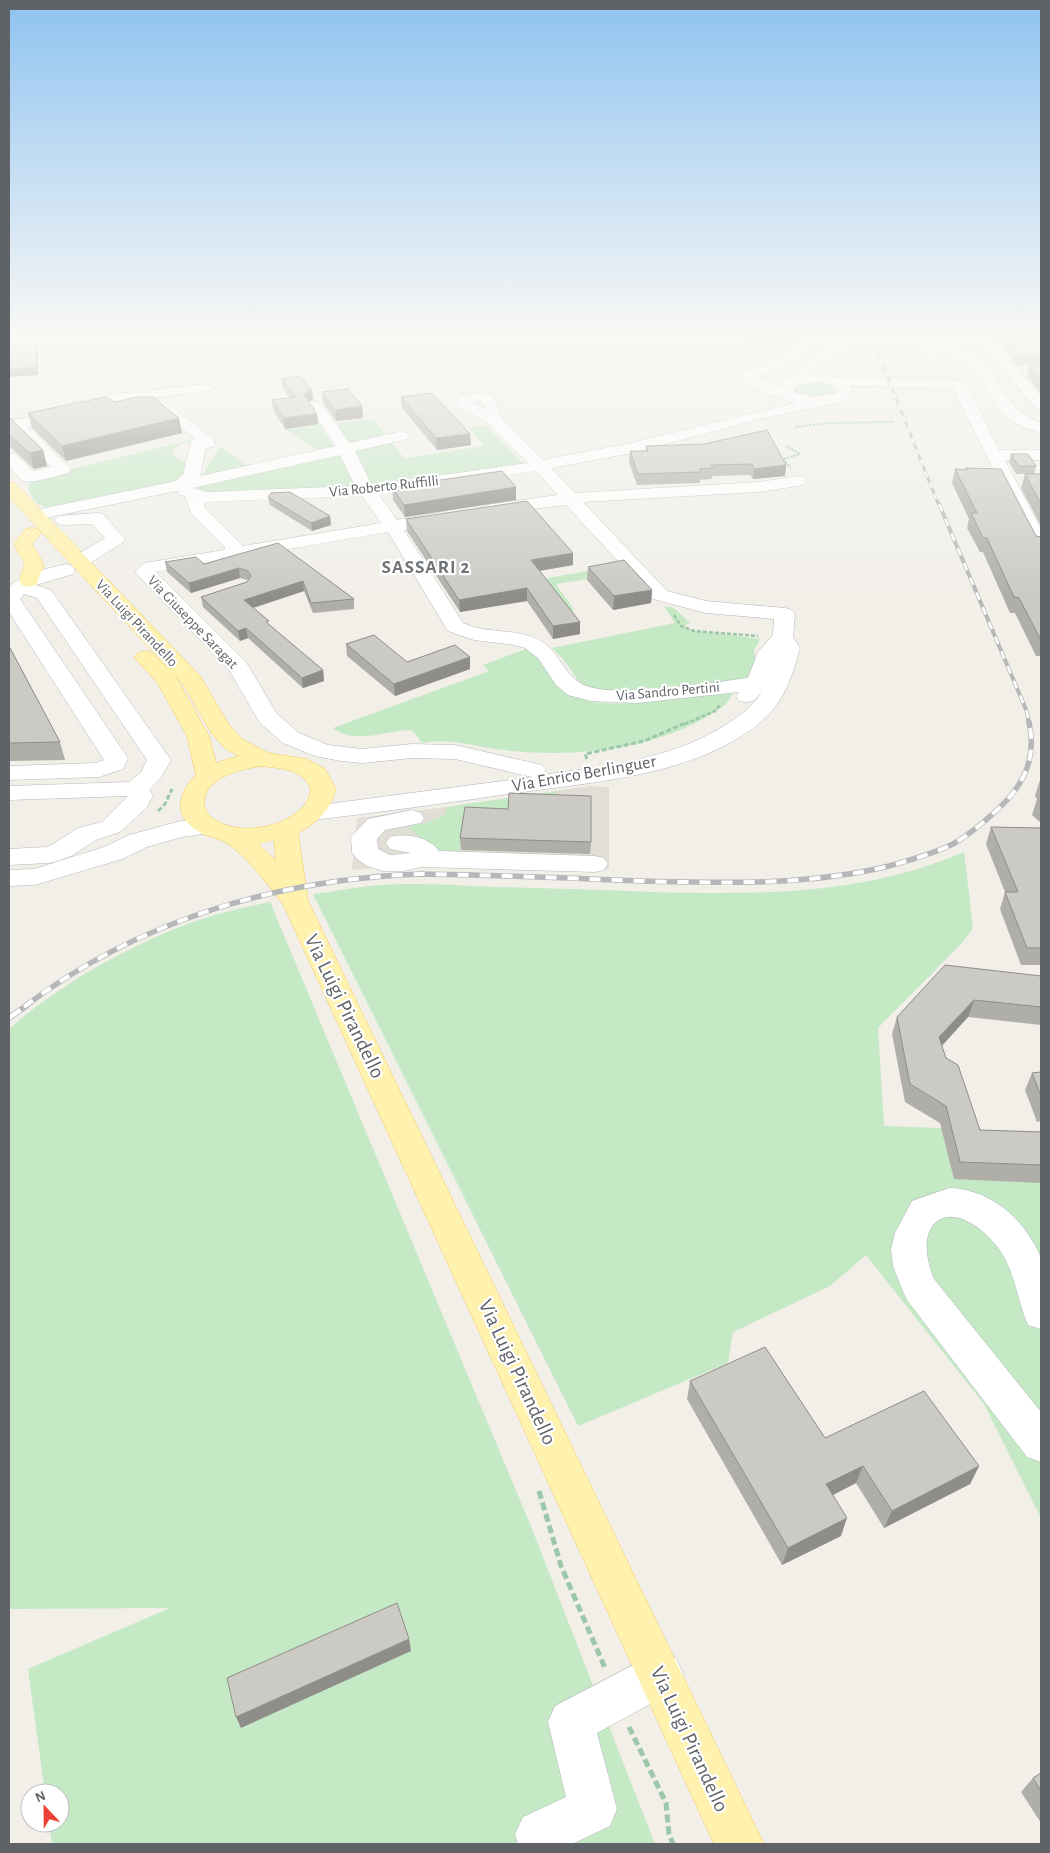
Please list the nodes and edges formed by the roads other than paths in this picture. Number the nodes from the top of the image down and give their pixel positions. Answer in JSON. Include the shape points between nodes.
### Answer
{"nodes":[{"id":1,"x":185,"y":423,"type":"edge"},
{"id":2,"x":328,"y":423,"type":"edge"},
{"id":3,"x":497,"y":423,"type":"edge"},
{"id":4,"x":726,"y":423,"type":"edge"},
{"id":5,"x":979,"y":423,"type":"edge"},
{"id":6,"x":11,"y":424,"type":"edge"},
{"id":7,"x":402,"y":436,"type":"dead end"},
{"id":8,"x":225,"y":443,"type":"dead end"},
{"id":9,"x":201,"y":444,"type":"junction"},
{"id":10,"x":345,"y":447,"type":"junction"},
{"id":11,"x":995,"y":455,"type":"junction"},
{"id":12,"x":1035,"y":455,"type":"edge"},
{"id":13,"x":9,"y":457,"type":"edge"},
{"id":14,"x":540,"y":466,"type":"junction"},
{"id":15,"x":1041,"y":471,"type":"edge"},
{"id":16,"x":798,"y":481,"type":"dead end"},
{"id":17,"x":9,"y":487,"type":"edge"},
{"id":18,"x":369,"y":490,"type":"junction"},
{"id":19,"x":191,"y":496,"type":"junction"},
{"id":20,"x":572,"y":500,"type":"junction"},
{"id":21,"x":9,"y":508,"type":"edge"},
{"id":22,"x":479,"y":511,"type":"edge"},
{"id":23,"x":461,"y":514,"type":"edge"},
{"id":24,"x":36,"y":523,"type":"junction"},
{"id":25,"x":392,"y":525,"type":"junction"},
{"id":26,"x":1041,"y":546,"type":"edge"},
{"id":27,"x":233,"y":552,"type":"junction"},
{"id":28,"x":73,"y":566,"type":"junction"},
{"id":29,"x":25,"y":584,"type":"junction"},
{"id":30,"x":790,"y":637,"type":"junction"},
{"id":31,"x":746,"y":684,"type":"junction"},
{"id":32,"x":262,"y":759,"type":"junction"},
{"id":33,"x":534,"y":770,"type":"junction"},
{"id":34,"x":9,"y":774,"type":"edge"},
{"id":35,"x":208,"y":776,"type":"junction"},
{"id":36,"x":134,"y":789,"type":"junction"},
{"id":37,"x":324,"y":789,"type":"junction"},
{"id":38,"x":9,"y":793,"type":"edge"},
{"id":39,"x":433,"y":798,"type":"junction"},
{"id":40,"x":192,"y":799,"type":"junction"},
{"id":41,"x":313,"y":813,"type":"junction"},
{"id":42,"x":207,"y":826,"type":"junction"},
{"id":43,"x":285,"y":830,"type":"junction"},
{"id":44,"x":233,"y":835,"type":"junction"},
{"id":45,"x":138,"y":841,"type":"junction"},
{"id":46,"x":400,"y":843,"type":"dead end"},
{"id":47,"x":9,"y":857,"type":"edge"},
{"id":48,"x":422,"y":859,"type":"junction"},
{"id":49,"x":595,"y":864,"type":"dead end"},
{"id":50,"x":9,"y":878,"type":"edge"},
{"id":51,"x":295,"y":901,"type":"junction"},
{"id":52,"x":1041,"y":1313,"type":"edge"},
{"id":53,"x":1041,"y":1443,"type":"edge"},
{"id":54,"x":660,"y":1674,"type":"junction"},
{"id":55,"x":543,"y":1844,"type":"edge"},
{"id":56,"x":739,"y":1844,"type":"edge"}],
"edges":[{"from":1,"to":9,"type":"street","via":[[205,438]]},
{"from":2,"to":10,"type":"street"},
{"from":3,"to":14,"type":"street"},
{"from":4,"to":14,"type":"street","name":"Via Roberto Ruffilli","via":[[632,448]]},
{"from":5,"to":11,"type":"street"},
{"from":6,"to":13,"type":"street","via":[[63,469],[29,477]]},
{"from":7,"to":10,"type":"street"},
{"from":8,"to":9,"type":"street"},
{"from":9,"to":19,"type":"street","via":[[191,477]]},
{"from":10,"to":18,"type":"street","via":[[360,481]]},
{"from":10,"to":19,"type":"street","via":[[202,482]]},
{"from":11,"to":12,"type":"street"},
{"from":11,"to":26,"type":"street","via":[[1016,481]]},
{"from":12,"to":15,"type":"street"},
{"from":14,"to":18,"type":"street","name":"Via Roberto Ruffilli"},
{"from":14,"to":20,"type":"street"},
{"from":16,"to":20,"type":"street","via":[[759,487],[635,493]]},
{"from":17,"to":24,"type":"main road","name":"Via Luigi Pirandello"},
{"from":18,"to":19,"type":"street","name":"Via Roberto Ruffilli","via":[[218,497],[209,501]]},
{"from":18,"to":25,"type":"street","name":"Via Sandro Pertini"},
{"from":19,"to":24,"type":"street"},
{"from":19,"to":27,"type":"street","via":[[234,546]]},
{"from":20,"to":22,"type":"street"},
{"from":20,"to":30,"type":"street","via":[[660,595],[706,607]]},
{"from":21,"to":24,"type":"main road","name":"Via Luigi Pirandello"},
{"from":23,"to":25,"type":"street"},
{"from":24,"to":28,"type":"main road","name":"Via Luigi Pirandello"},
{"from":24,"to":28,"type":"street","via":[[97,518],[116,539]]},
{"from":24,"to":29,"type":"main road","via":[[24,543],[24,549],[35,566]]},
{"from":25,"to":27,"type":"street"},
{"from":25,"to":31,"type":"street","name":"Via Sandro Pertini","via":[[455,627],[477,635],[532,644],[546,654],[575,690],[596,696],[631,696]]},
{"from":27,"to":33,"type":"street","name":"Via Giuseppe Saragat","via":[[151,567],[145,572],[150,579],[188,602],[238,667],[268,718],[291,738],[340,754],[455,752]]},
{"from":28,"to":29,"type":"street"},
{"from":28,"to":32,"type":"main road","name":"Via Luigi Pirandello","via":[[192,681],[220,729],[234,744]]},
{"from":28,"to":35,"type":"main road","name":"Via Luigi Pirandello","via":[[166,679],[198,736]]},
{"from":29,"to":34,"type":"street","via":[[10,595],[10,600],[116,758],[115,764],[99,770]]},
{"from":29,"to":36,"type":"street","via":[[44,594],[159,760],[148,779]]},
{"from":30,"to":31,"type":"street","name":"Via Enrico Berlinguer","via":[[768,652]]},
{"from":30,"to":39,"type":"street","name":"Via Enrico Berlinguer","via":[[783,674],[769,699],[754,716],[722,738],[642,766]]},
{"from":31,"to":33,"type":"street","name":"Via Enrico Berlinguer","via":[[737,708],[701,732],[656,749]]},
{"from":32,"to":35,"type":"main road","via":[[232,764]]},
{"from":32,"to":37,"type":"main road","via":[[297,763],[311,770]]},
{"from":33,"to":37,"type":"street","name":"Via Enrico Berlinguer","via":[[358,794]]},
{"from":35,"to":40,"type":"main road","via":[[197,787]]},
{"from":36,"to":38,"type":"street"},
{"from":36,"to":47,"type":"street","via":[[141,795],[138,802],[111,827],[86,834],[77,842],[49,855]]},
{"from":37,"to":41,"type":"main road","via":[[320,805]]},
{"from":39,"to":41,"type":"street","name":"Via Enrico Berlinguer"},
{"from":39,"to":48,"type":"street","via":[[439,801],[437,814],[377,824],[364,837],[365,852],[379,862]]},
{"from":40,"to":42,"type":"main road","via":[[192,809]]},
{"from":40,"to":45,"type":"street"},
{"from":41,"to":43,"type":"main road"},
{"from":42,"to":44,"type":"main road"},
{"from":42,"to":45,"type":"street","via":[[181,829]]},
{"from":43,"to":44,"type":"main road"},
{"from":43,"to":51,"type":"main road","name":"Via Luigi Pirandello"},
{"from":44,"to":51,"type":"main road","name":"Via Luigi Pirandello","via":[[263,862]]},
{"from":45,"to":50,"type":"street","via":[[113,853],[35,877]]},
{"from":46,"to":48,"type":"street","via":[[418,846],[428,854]]},
{"from":48,"to":49,"type":"street"},
{"from":51,"to":54,"type":"main road","name":"Via Luigi Pirandello"},
{"from":52,"to":53,"type":"street","via":[[1018,1244],[996,1221],[975,1207],[948,1202],[924,1211],[907,1248],[909,1263],[920,1289]]},
{"from":54,"to":55,"type":"street","via":[[570,1722],[594,1809],[540,1834]]},
{"from":54,"to":56,"type":"main road","name":"Via Luigi Pirandello"}]}
